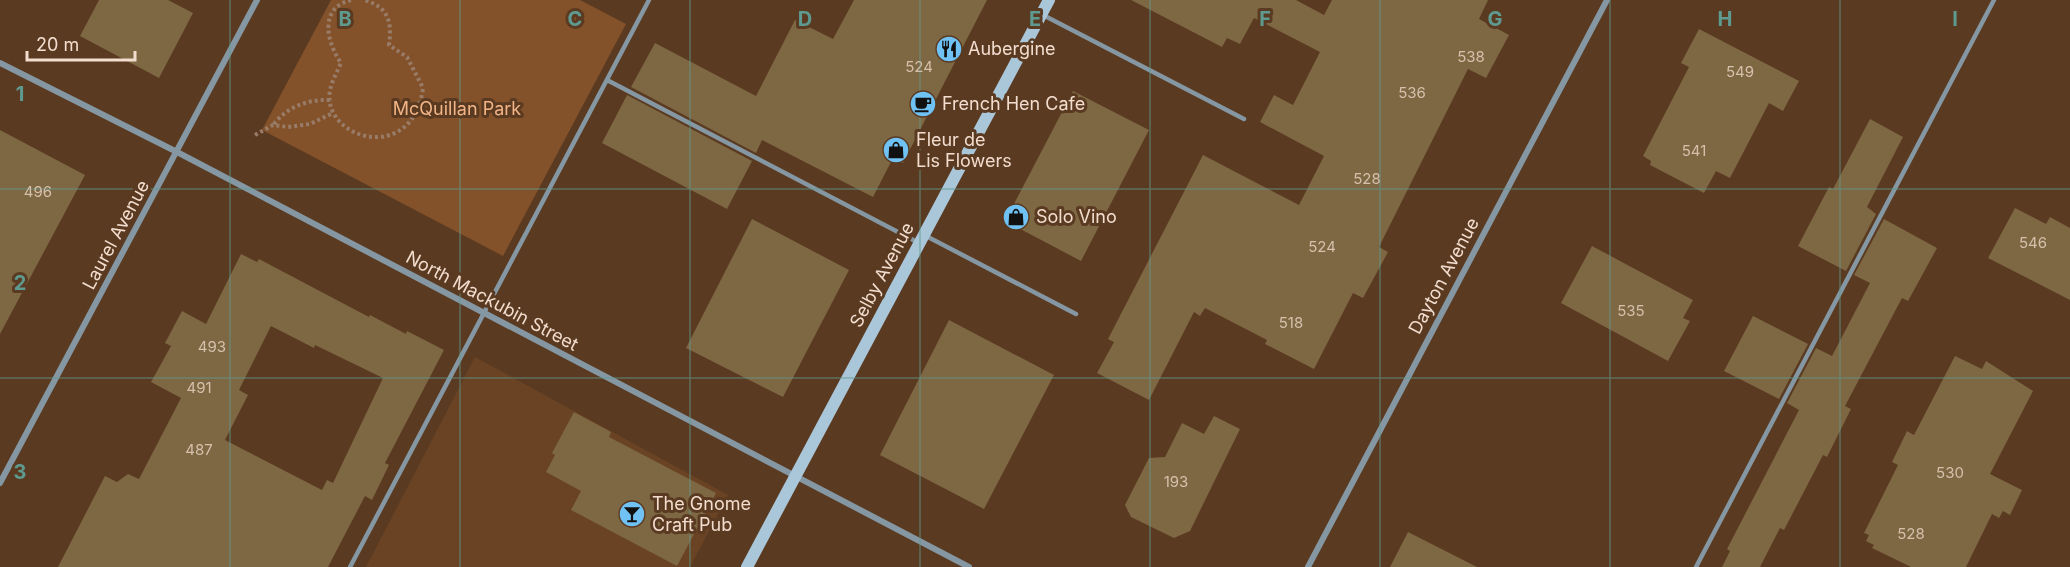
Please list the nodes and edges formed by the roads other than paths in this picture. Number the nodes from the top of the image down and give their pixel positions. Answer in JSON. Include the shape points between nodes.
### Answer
{"nodes":[{"id":1,"x":257,"y":0,"type":"edge"},
{"id":2,"x":649,"y":0,"type":"edge"},
{"id":3,"x":1049,"y":0,"type":"edge"},
{"id":4,"x":1607,"y":0,"type":"edge"},
{"id":5,"x":1994,"y":0,"type":"edge"},
{"id":6,"x":1041,"y":14,"type":"junction"},
{"id":7,"x":0,"y":63,"type":"edge"},
{"id":8,"x":607,"y":80,"type":"junction"},
{"id":9,"x":1244,"y":119,"type":"dead end"},
{"id":10,"x":177,"y":152,"type":"junction"},
{"id":11,"x":921,"y":239,"type":"junction"},
{"id":12,"x":486,"y":314,"type":"junction"},
{"id":13,"x":1076,"y":314,"type":"dead end"},
{"id":14,"x":795,"y":478,"type":"junction"},
{"id":15,"x":0,"y":483,"type":"edge"},
{"id":16,"x":350,"y":567,"type":"edge"},
{"id":17,"x":747,"y":567,"type":"edge"},
{"id":18,"x":969,"y":567,"type":"edge"},
{"id":19,"x":1308,"y":567,"type":"edge"},
{"id":20,"x":1696,"y":567,"type":"edge"}],
"edges":[{"from":1,"to":10,"type":"street","name":"Laurel Avenue"},
{"from":2,"to":8,"type":"lane"},
{"from":3,"to":6,"type":"street","name":"Selby Avenue"},
{"from":4,"to":19,"type":"street","name":"Dayton Avenue"},
{"from":5,"to":20,"type":"lane"},
{"from":6,"to":9,"type":"lane"},
{"from":6,"to":11,"type":"street","name":"Selby Avenue"},
{"from":7,"to":10,"type":"street","name":"North Mackubin Street"},
{"from":8,"to":11,"type":"lane"},
{"from":8,"to":12,"type":"lane"},
{"from":10,"to":12,"type":"street","name":"North Mackubin Street"},
{"from":10,"to":15,"type":"street","name":"Laurel Avenue"},
{"from":11,"to":13,"type":"lane"},
{"from":11,"to":14,"type":"street","name":"Selby Avenue"},
{"from":12,"to":14,"type":"street","name":"North Mackubin Street"},
{"from":12,"to":16,"type":"lane"},
{"from":14,"to":17,"type":"street","name":"Selby Avenue"},
{"from":14,"to":18,"type":"street","name":"North Mackubin Street"}]}
